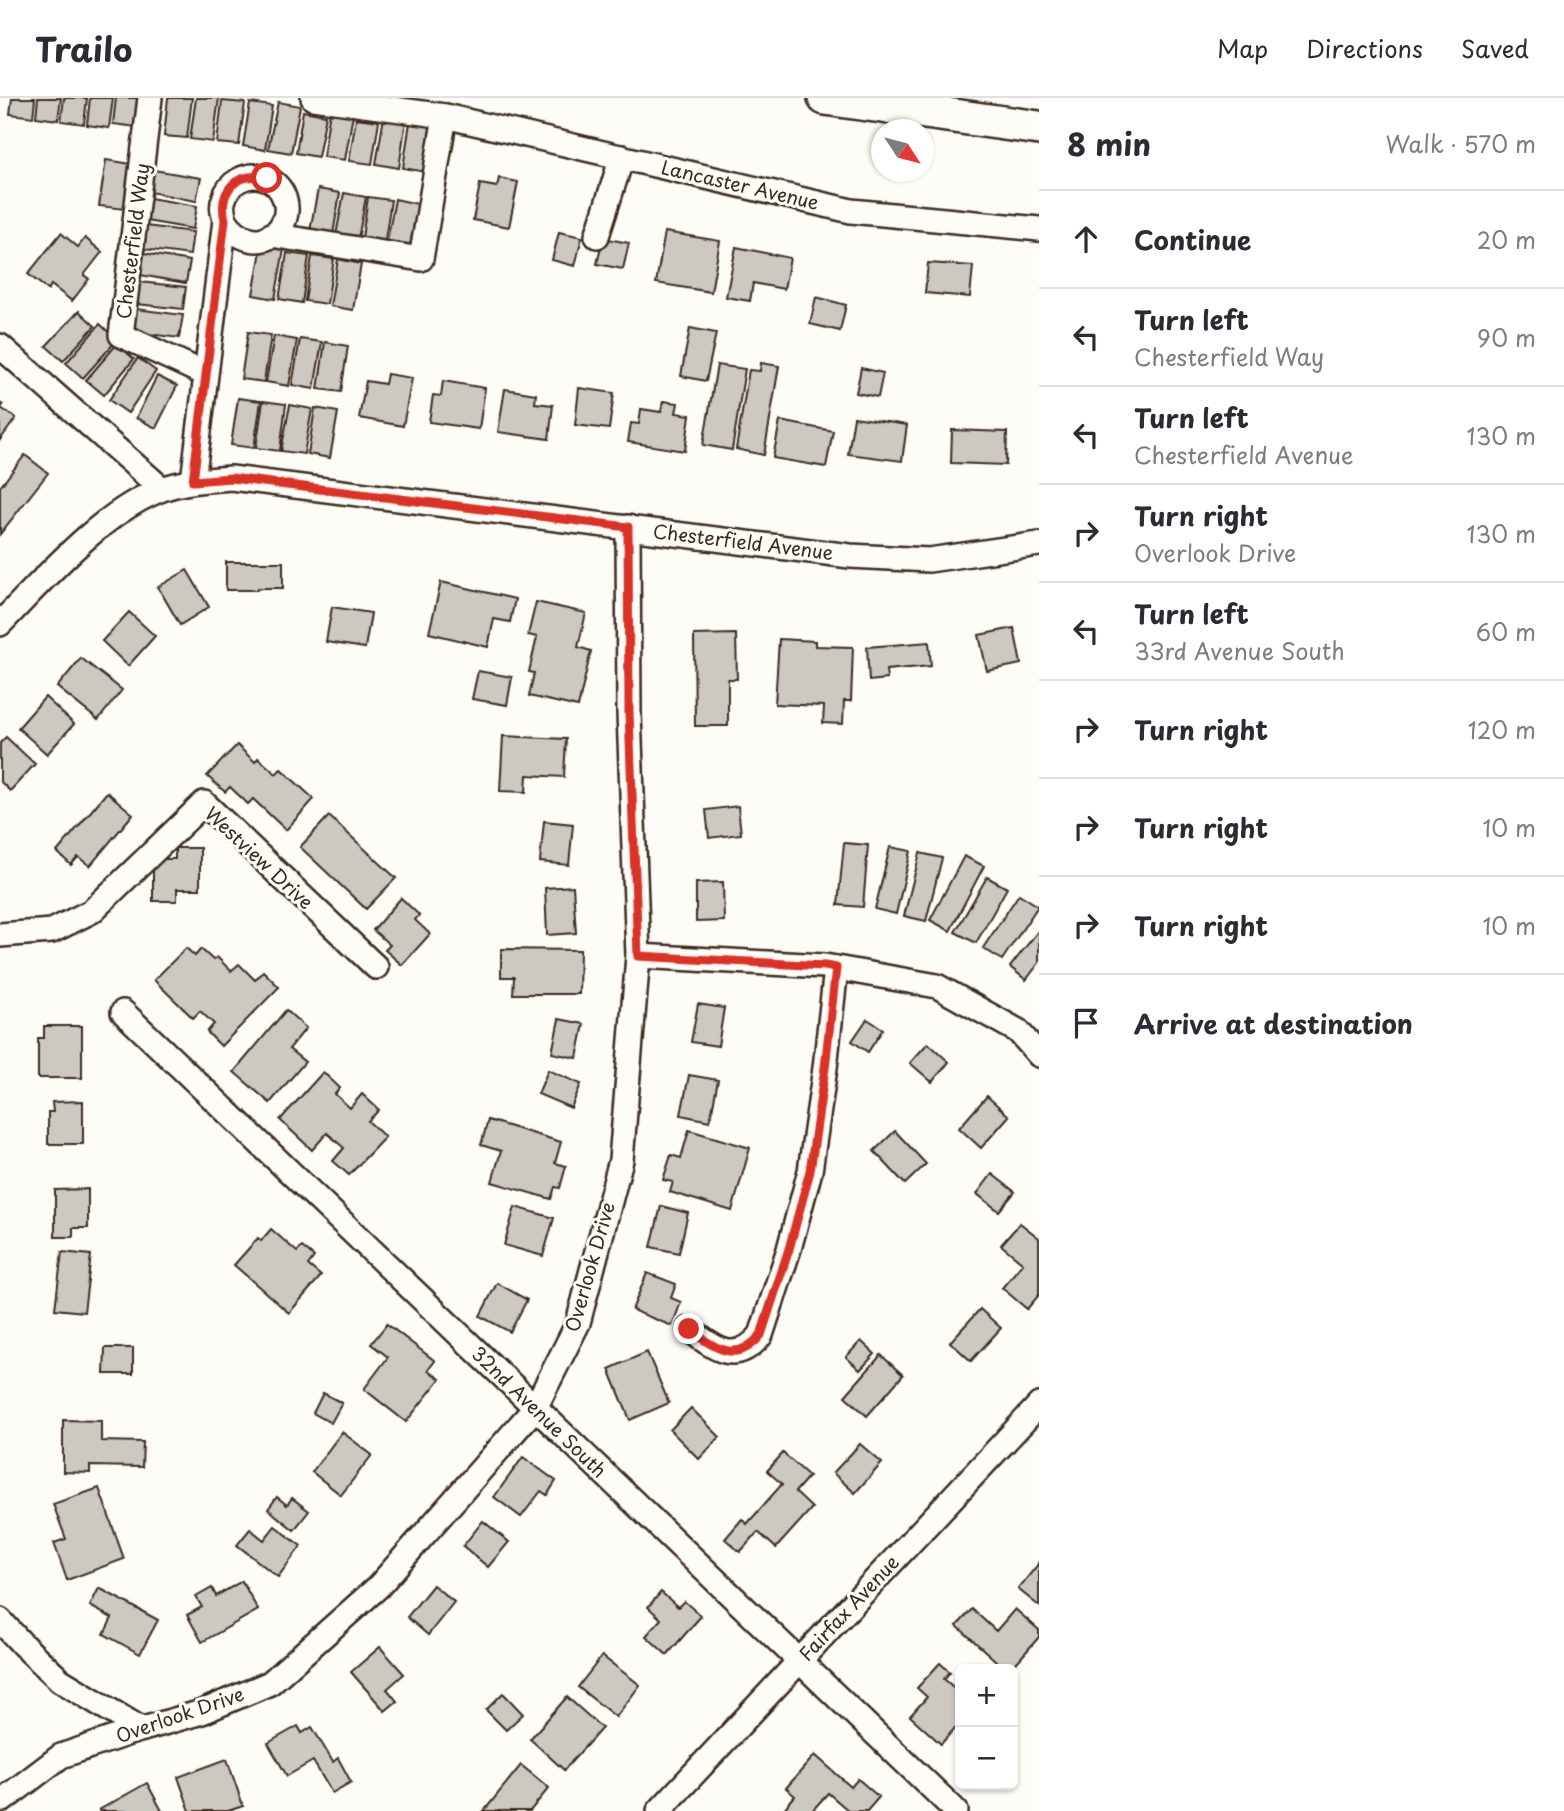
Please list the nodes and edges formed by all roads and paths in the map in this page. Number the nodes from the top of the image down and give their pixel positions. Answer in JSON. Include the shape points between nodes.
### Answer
{"nodes":[{"id":1,"x":150,"y":98,"type":"edge"},
{"id":2,"x":313,"y":98,"type":"edge"},
{"id":3,"x":825,"y":98,"type":"edge"},
{"id":4,"x":445,"y":117,"type":"junction"},
{"id":5,"x":977,"y":119,"type":"junction"},
{"id":6,"x":1039,"y":128,"type":"edge"},
{"id":7,"x":1039,"y":134,"type":"edge"},
{"id":8,"x":622,"y":157,"type":"junction"},
{"id":9,"x":225,"y":220,"type":"junction"},
{"id":10,"x":1039,"y":229,"type":"edge"},
{"id":11,"x":271,"y":235,"type":"junction"},
{"id":12,"x":597,"y":236,"type":"dead end"},
{"id":13,"x":0,"y":346,"type":"edge"},
{"id":14,"x":205,"y":374,"type":"junction"},
{"id":15,"x":193,"y":481,"type":"junction"},
{"id":16,"x":162,"y":489,"type":"junction"},
{"id":17,"x":628,"y":527,"type":"junction"},
{"id":18,"x":1039,"y":544,"type":"edge"},
{"id":19,"x":0,"y":624,"type":"edge"},
{"id":20,"x":0,"y":935,"type":"edge"},
{"id":21,"x":638,"y":956,"type":"junction"},
{"id":22,"x":376,"y":967,"type":"dead end"},
{"id":23,"x":836,"y":968,"type":"junction"},
{"id":24,"x":123,"y":1012,"type":"dead end"},
{"id":25,"x":1039,"y":1055,"type":"edge"},
{"id":26,"x":689,"y":1329,"type":"dead end"},
{"id":27,"x":1039,"y":1405,"type":"edge"},
{"id":28,"x":534,"y":1408,"type":"junction"},
{"id":29,"x":0,"y":1620,"type":"edge"},
{"id":30,"x":799,"y":1660,"type":"junction"},
{"id":31,"x":141,"y":1729,"type":"junction"},
{"id":32,"x":1,"y":1797,"type":"edge"},
{"id":33,"x":659,"y":1811,"type":"edge"},
{"id":34,"x":956,"y":1811,"type":"edge"}],
"edges":[{"from":1,"to":14,"type":"street","name":"Chesterfield Way","via":[[121,335]]},
{"from":2,"to":4,"type":"street"},
{"from":3,"to":5,"type":"highway"},
{"from":4,"to":8,"type":"street","name":"Lancaster Avenue"},
{"from":4,"to":11,"type":"street","via":[[421,259]]},
{"from":5,"to":6,"type":"highway"},
{"from":5,"to":7,"type":"highway"},
{"from":8,"to":10,"type":"street","name":"Lancaster Avenue","via":[[851,211]]},
{"from":8,"to":12,"type":"street"},
{"from":9,"to":11,"type":"street","via":[[250,240]]},
{"from":9,"to":11,"type":"street","via":[[222,209],[229,188],[247,176],[267,178],[282,191],[287,210],[279,229]]},
{"from":9,"to":14,"type":"street"},
{"from":13,"to":16,"type":"street"},
{"from":14,"to":15,"type":"street"},
{"from":15,"to":16,"type":"street","name":"Chesterfield Avenue"},
{"from":15,"to":17,"type":"street","name":"Chesterfield Avenue","via":[[231,478]]},
{"from":16,"to":19,"type":"street","name":"Chesterfield Avenue","via":[[98,528]]},
{"from":17,"to":18,"type":"street","name":"Chesterfield Avenue","via":[[850,556],[929,560]]},
{"from":17,"to":21,"type":"street","name":"Overlook Drive"},
{"from":20,"to":22,"type":"street","name":"Westview Drive","via":[[52,931],[92,911],[204,803]]},
{"from":21,"to":23,"type":"street"},
{"from":21,"to":28,"type":"street","name":"Overlook Drive","via":[[621,1160],[578,1323]]},
{"from":23,"to":25,"type":"street","via":[[937,986],[1018,1031]]},
{"from":23,"to":26,"type":"street","via":[[810,1171],[761,1335],[753,1345],[735,1352],[710,1345]]},
{"from":24,"to":28,"type":"street","name":"32nd Avenue South"},
{"from":27,"to":30,"type":"street","name":"Fairfax Avenue"},
{"from":28,"to":30,"type":"street","name":"32nd Avenue South"},
{"from":28,"to":31,"type":"street","name":"Overlook Drive","via":[[378,1587],[270,1683],[202,1712]]},
{"from":29,"to":31,"type":"street","via":[[60,1680]]},
{"from":30,"to":33,"type":"street","name":"Fairfax Avenue"},
{"from":30,"to":34,"type":"street","name":"32nd Avenue South"},
{"from":31,"to":32,"type":"street","name":"Overlook Drive","via":[[61,1756]]}]}
